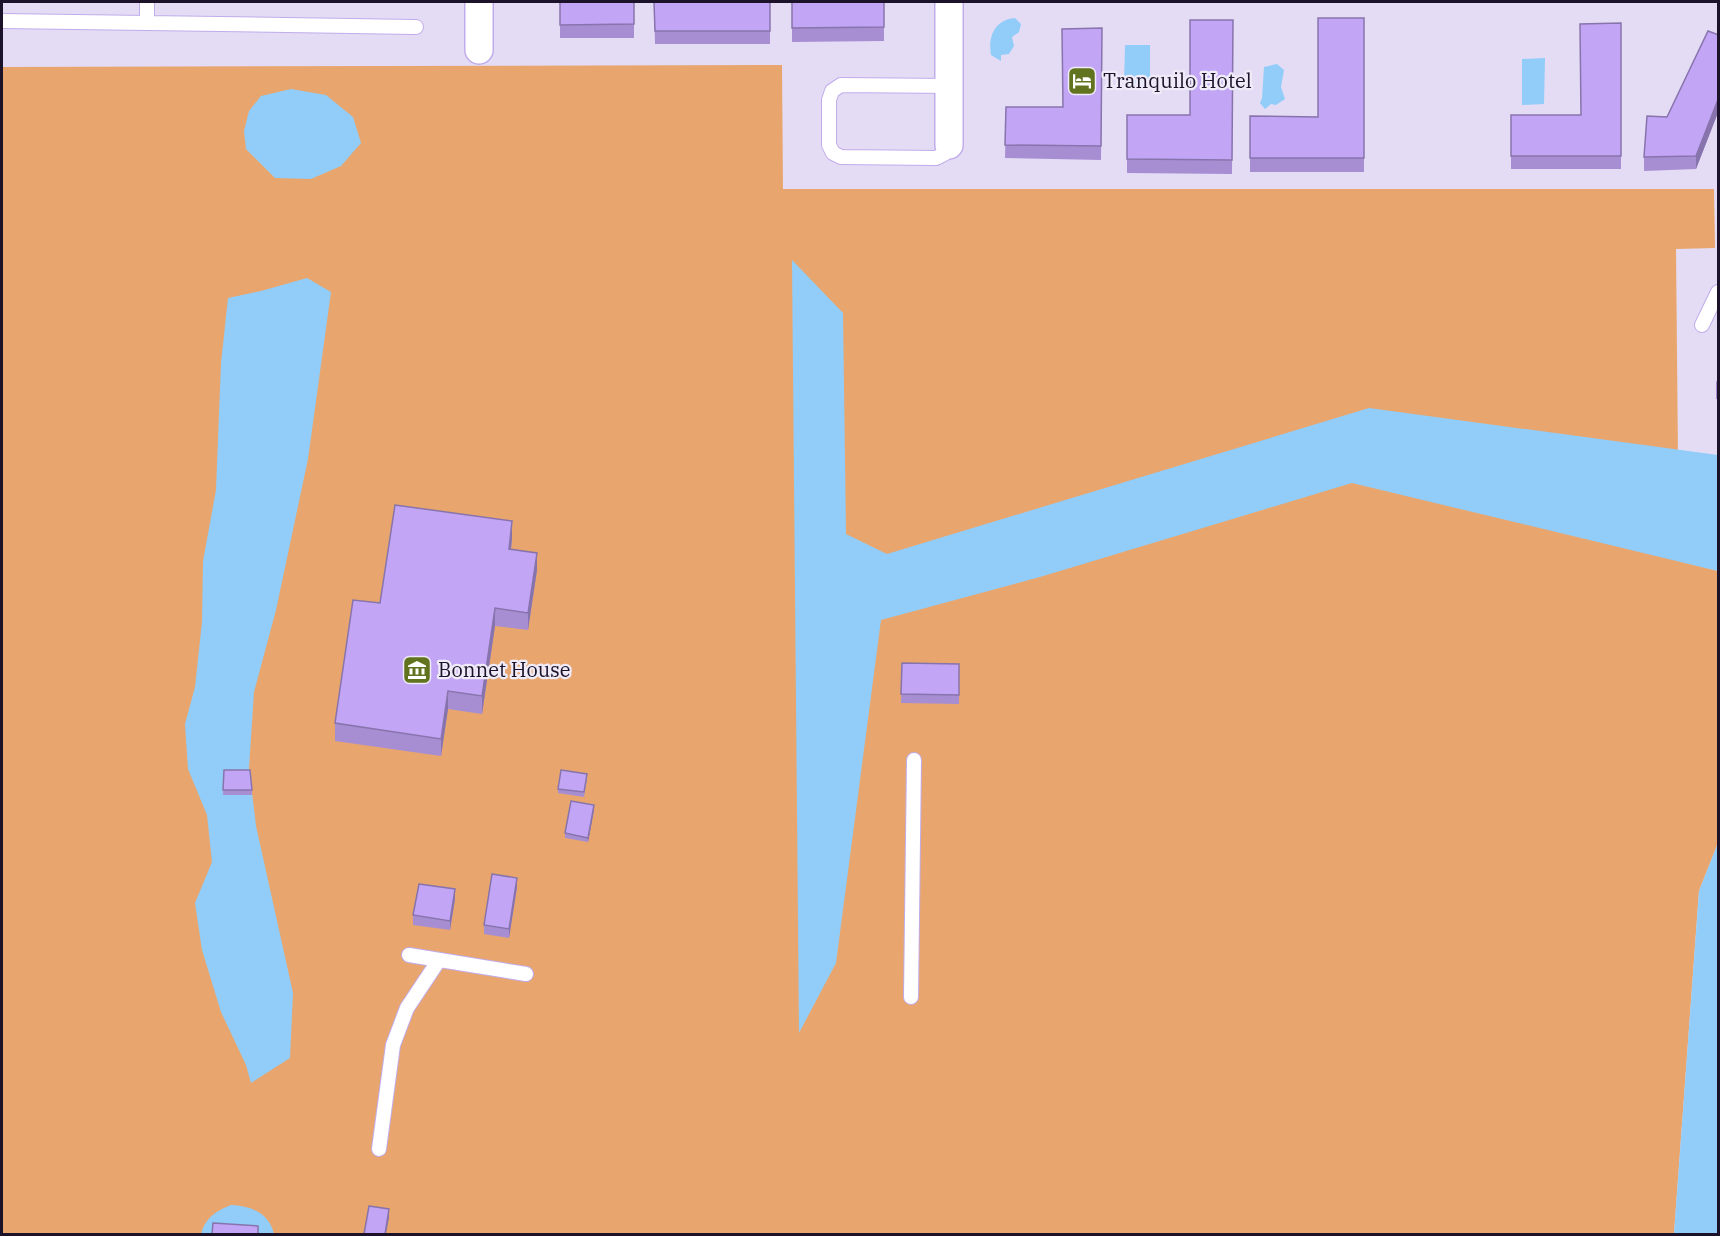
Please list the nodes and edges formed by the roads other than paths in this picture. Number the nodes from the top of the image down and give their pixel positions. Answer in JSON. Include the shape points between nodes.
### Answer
{"nodes":[{"id":1,"x":147,"y":2,"type":"edge"},
{"id":2,"x":479,"y":2,"type":"edge"},
{"id":3,"x":949,"y":2,"type":"edge"},
{"id":4,"x":2,"y":21,"type":"edge"},
{"id":5,"x":147,"y":23,"type":"junction"},
{"id":6,"x":416,"y":27,"type":"dead end"},
{"id":7,"x":479,"y":50,"type":"dead end"},
{"id":8,"x":949,"y":86,"type":"junction"},
{"id":9,"x":949,"y":145,"type":"joint"},
{"id":10,"x":1719,"y":292,"type":"edge"},
{"id":11,"x":1702,"y":325,"type":"dead end"},
{"id":12,"x":914,"y":760,"type":"dead end"},
{"id":13,"x":409,"y":955,"type":"dead end"},
{"id":14,"x":439,"y":960,"type":"junction"},
{"id":15,"x":526,"y":974,"type":"dead end"},
{"id":16,"x":912,"y":997,"type":"dead end"},
{"id":17,"x":379,"y":1149,"type":"dead end"}],
"edges":[{"from":1,"to":5,"type":"lane"},
{"from":2,"to":7,"type":"street"},
{"from":3,"to":8,"type":"street"},
{"from":4,"to":5,"type":"lane"},
{"from":5,"to":6,"type":"lane"},
{"from":8,"to":9,"type":"street"},
{"from":8,"to":9,"type":"lane","via":[[841,85],[829,100],[828,145],[842,157],[936,158]]},
{"from":10,"to":11,"type":"lane"},
{"from":12,"to":16,"type":"lane"},
{"from":13,"to":14,"type":"lane"},
{"from":14,"to":15,"type":"lane"},
{"from":14,"to":17,"type":"lane","via":[[407,1008],[393,1045]]}]}
